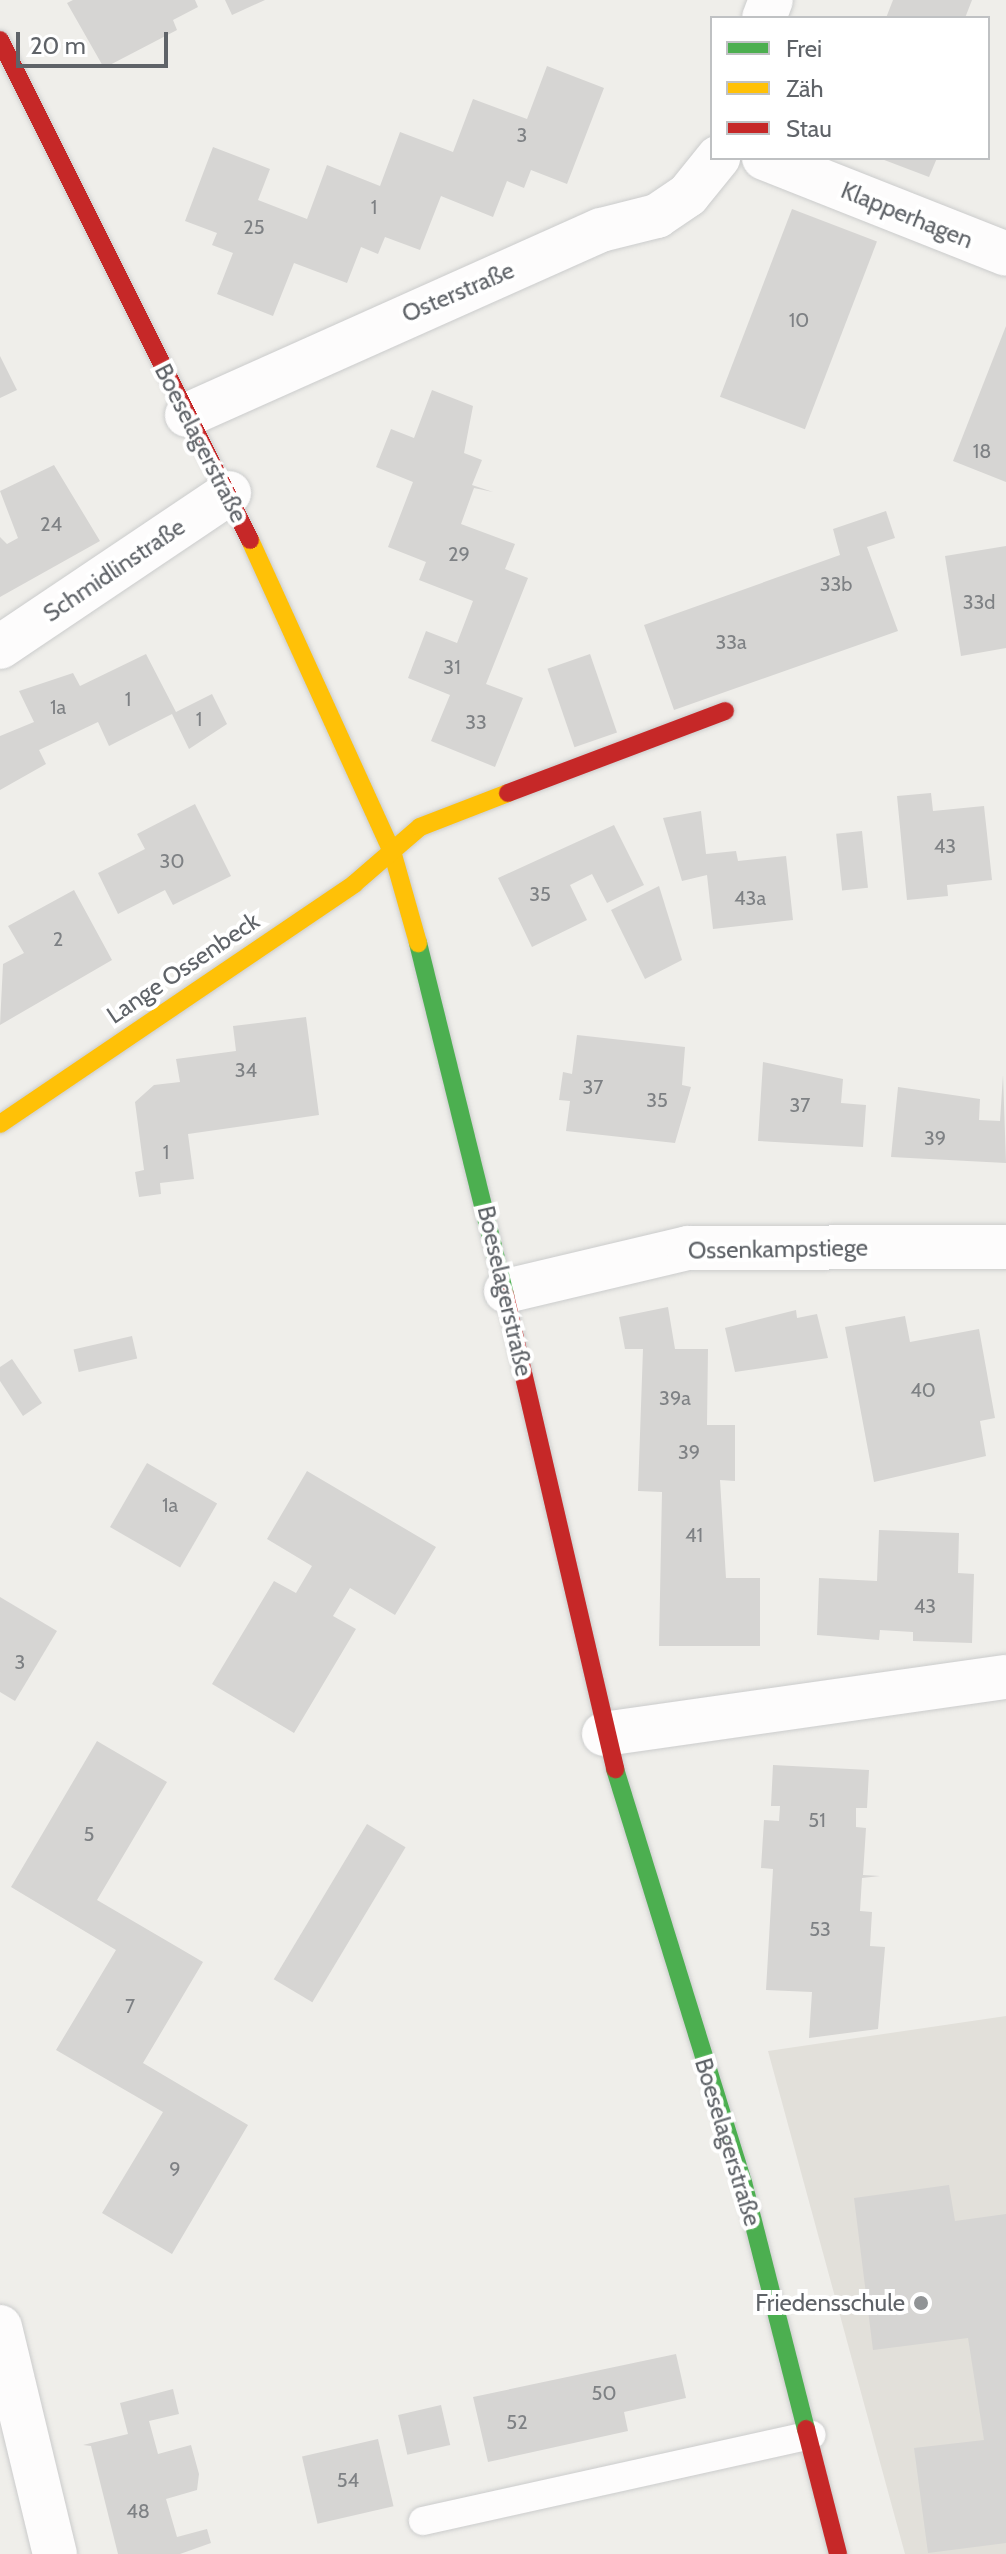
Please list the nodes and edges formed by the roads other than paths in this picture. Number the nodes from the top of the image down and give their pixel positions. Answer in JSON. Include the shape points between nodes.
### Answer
{"nodes":[{"id":1,"x":0,"y":40,"type":"edge"},
{"id":2,"x":716,"y":160,"type":"edge"},
{"id":3,"x":769,"y":160,"type":"edge"},
{"id":4,"x":1006,"y":254,"type":"edge"},
{"id":5,"x":187,"y":415,"type":"junction"},
{"id":6,"x":229,"y":493,"type":"junction"},
{"id":7,"x":0,"y":647,"type":"edge"},
{"id":8,"x":725,"y":711,"type":"dead end"},
{"id":9,"x":392,"y":851,"type":"junction"},
{"id":10,"x":0,"y":1124,"type":"edge"},
{"id":11,"x":1006,"y":1247,"type":"edge"},
{"id":12,"x":506,"y":1291,"type":"junction"},
{"id":13,"x":1006,"y":1677,"type":"edge"},
{"id":14,"x":604,"y":1734,"type":"junction"},
{"id":15,"x":0,"y":2327,"type":"edge"},
{"id":16,"x":812,"y":2435,"type":"junction"},
{"id":17,"x":423,"y":2521,"type":"dead end"},
{"id":18,"x":55,"y":2554,"type":"edge"},
{"id":19,"x":838,"y":2554,"type":"edge"}],
"edges":[{"from":1,"to":5,"type":"street","name":"Boeselagerstraße"},
{"from":2,"to":5,"type":"street","name":"Osterstraße","via":[[688,195],[657,216],[586,236]]},
{"from":3,"to":4,"type":"street","name":"Klapperhagen"},
{"from":5,"to":6,"type":"street","name":"Boeselagerstraße"},
{"from":6,"to":7,"type":"street","name":"Schmidlinstraße"},
{"from":6,"to":9,"type":"street","name":"Boeselagerstraße"},
{"from":8,"to":9,"type":"street","via":[[420,827]]},
{"from":9,"to":10,"type":"street","name":"Lange Ossenbeck"},
{"from":9,"to":12,"type":"street","name":"Boeselagerstraße"},
{"from":11,"to":12,"type":"street","name":"Ossenkampstiege","via":[[688,1248]]},
{"from":12,"to":14,"type":"street","name":"Boeselagerstraße"},
{"from":13,"to":14,"type":"street"},
{"from":14,"to":16,"type":"street","name":"Boeselagerstraße"},
{"from":15,"to":18,"type":"street"},
{"from":16,"to":17,"type":"lane"},
{"from":16,"to":19,"type":"street","name":"Boeselagerstraße"}]}
